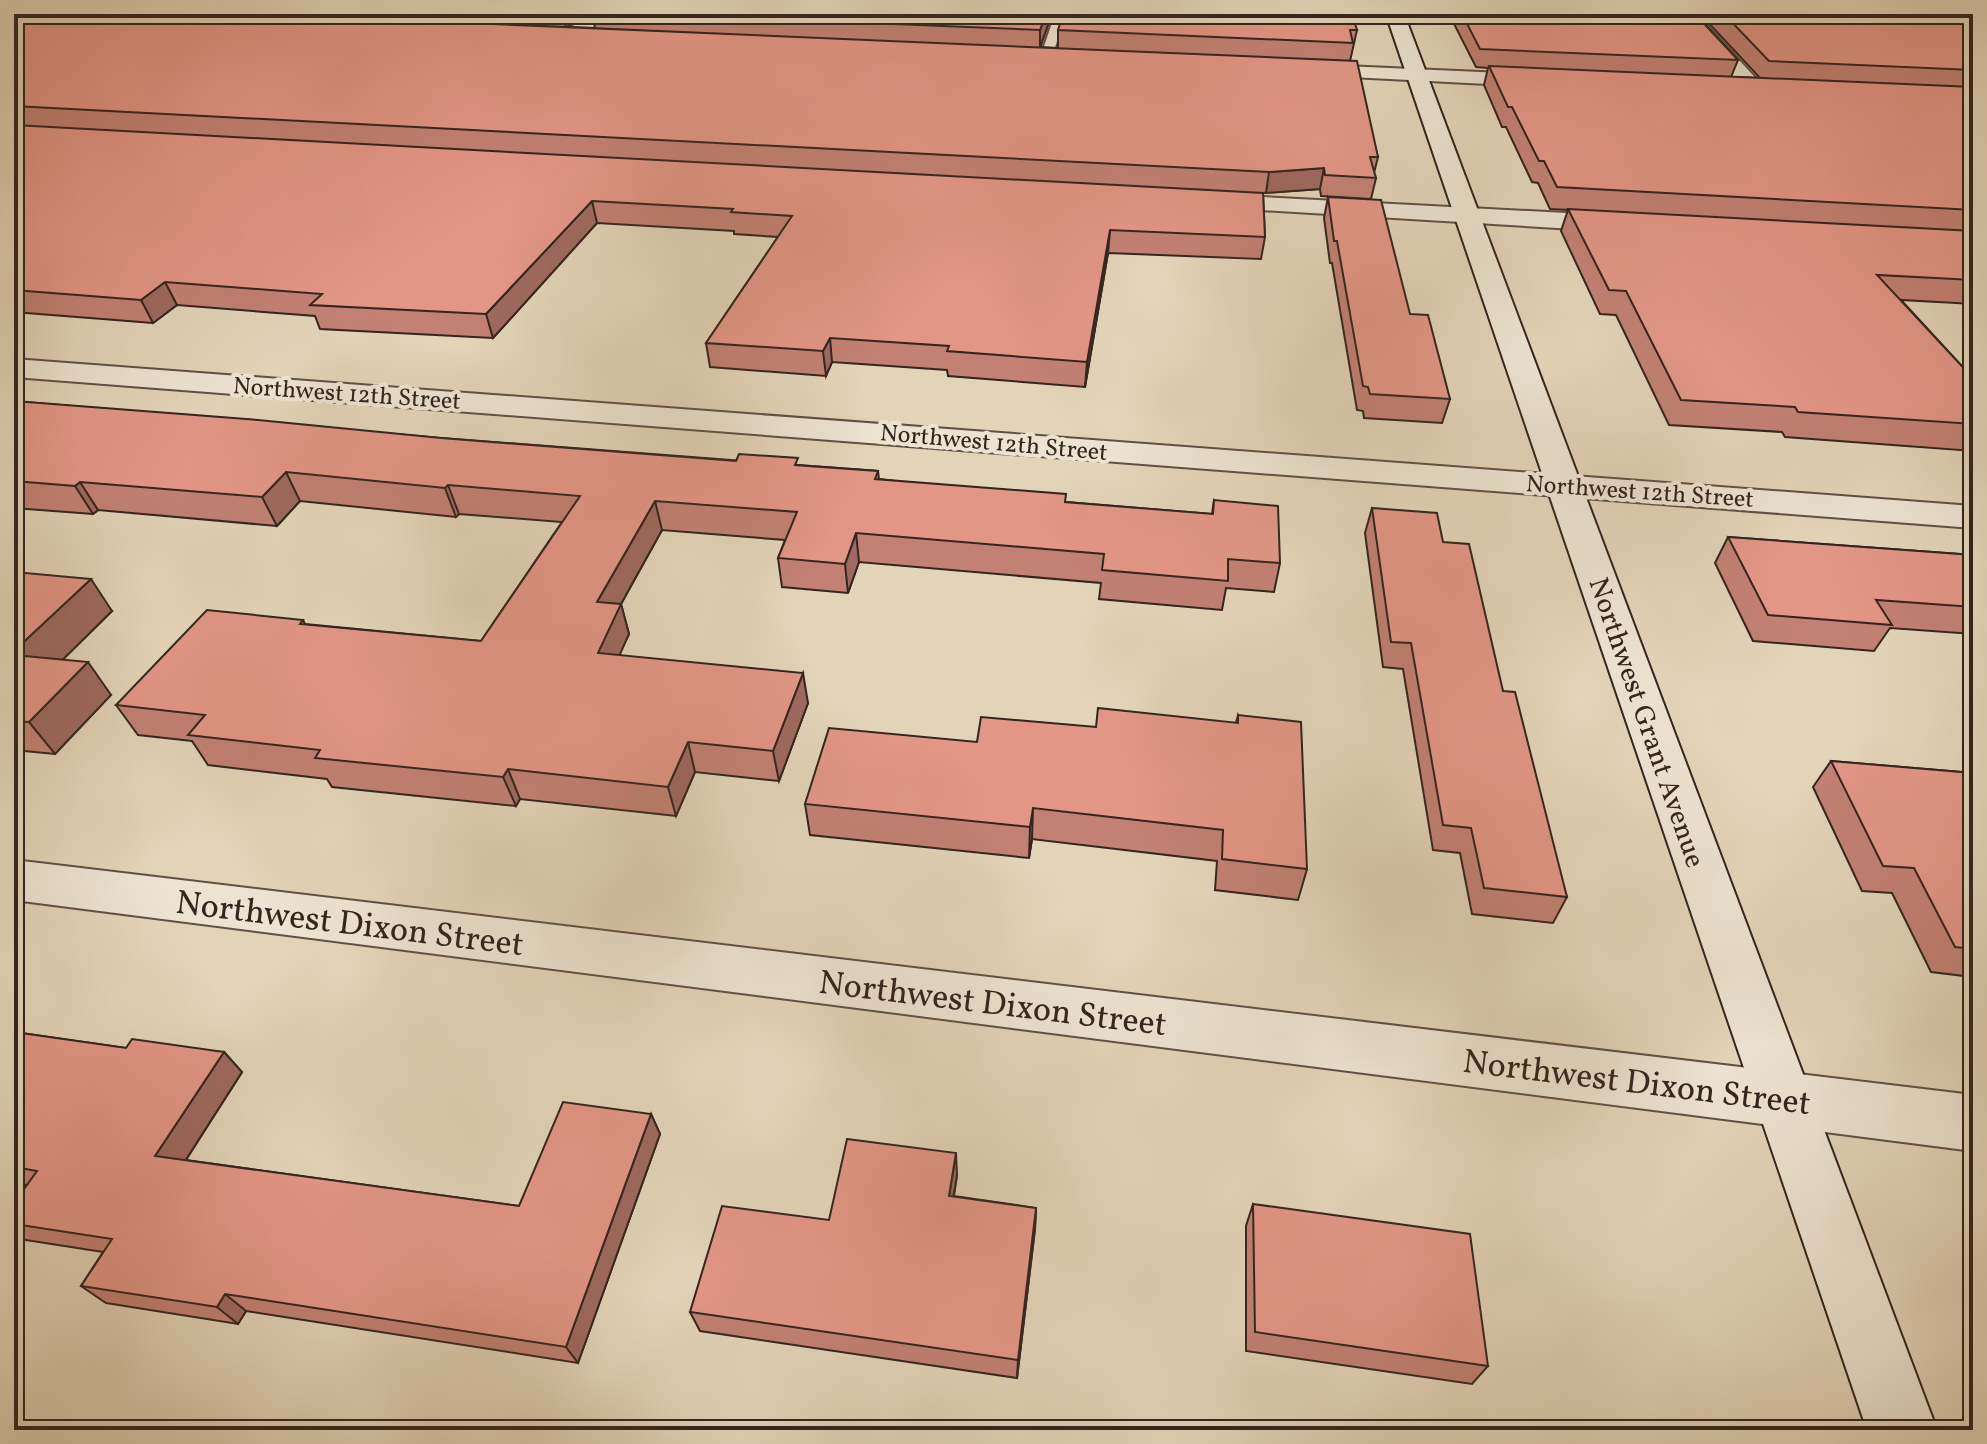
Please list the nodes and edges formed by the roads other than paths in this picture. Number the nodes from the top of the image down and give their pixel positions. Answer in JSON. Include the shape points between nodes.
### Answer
{"nodes":[{"id":1,"x":599,"y":14,"type":"edge"},
{"id":2,"x":1060,"y":14,"type":"edge"},
{"id":3,"x":1395,"y":14,"type":"edge"},
{"id":4,"x":1698,"y":27,"type":"edge"},
{"id":5,"x":602,"y":38,"type":"edge"},
{"id":6,"x":1046,"y":58,"type":"edge"},
{"id":7,"x":1278,"y":69,"type":"edge"},
{"id":8,"x":1417,"y":75,"type":"junction"},
{"id":9,"x":1566,"y":82,"type":"edge"},
{"id":10,"x":1724,"y":88,"type":"edge"},
{"id":11,"x":1189,"y":200,"type":"edge"},
{"id":12,"x":1467,"y":216,"type":"junction"},
{"id":13,"x":1642,"y":225,"type":"edge"},
{"id":14,"x":14,"y":368,"type":"edge"},
{"id":15,"x":1565,"y":485,"type":"junction"},
{"id":16,"x":1973,"y":517,"type":"edge"},
{"id":17,"x":14,"y":880,"type":"edge"},
{"id":18,"x":1782,"y":1099,"type":"junction"},
{"id":19,"x":1973,"y":1123,"type":"edge"},
{"id":20,"x":1902,"y":1430,"type":"edge"}],
"edges":[{"from":1,"to":5,"type":"street","via":[[564,37]]},
{"from":2,"to":6,"type":"lane"},
{"from":3,"to":8,"type":"street","name":"Northwest Grant Avenue"},
{"from":4,"to":10,"type":"street","via":[[1763,89]]},
{"from":7,"to":8,"type":"street"},
{"from":8,"to":9,"type":"street"},
{"from":8,"to":12,"type":"street","name":"Northwest Grant Avenue"},
{"from":11,"to":12,"type":"street"},
{"from":12,"to":13,"type":"street"},
{"from":12,"to":15,"type":"street","name":"Northwest Grant Avenue"},
{"from":14,"to":15,"type":"street","name":"Northwest 12th Street"},
{"from":15,"to":16,"type":"street","name":"Northwest 12th Street"},
{"from":15,"to":18,"type":"street","name":"Northwest Grant Avenue"},
{"from":17,"to":18,"type":"street","name":"Northwest Dixon Street"},
{"from":18,"to":19,"type":"street","name":"Northwest Dixon Street"},
{"from":18,"to":20,"type":"street","name":"Northwest Grant Avenue"}]}
